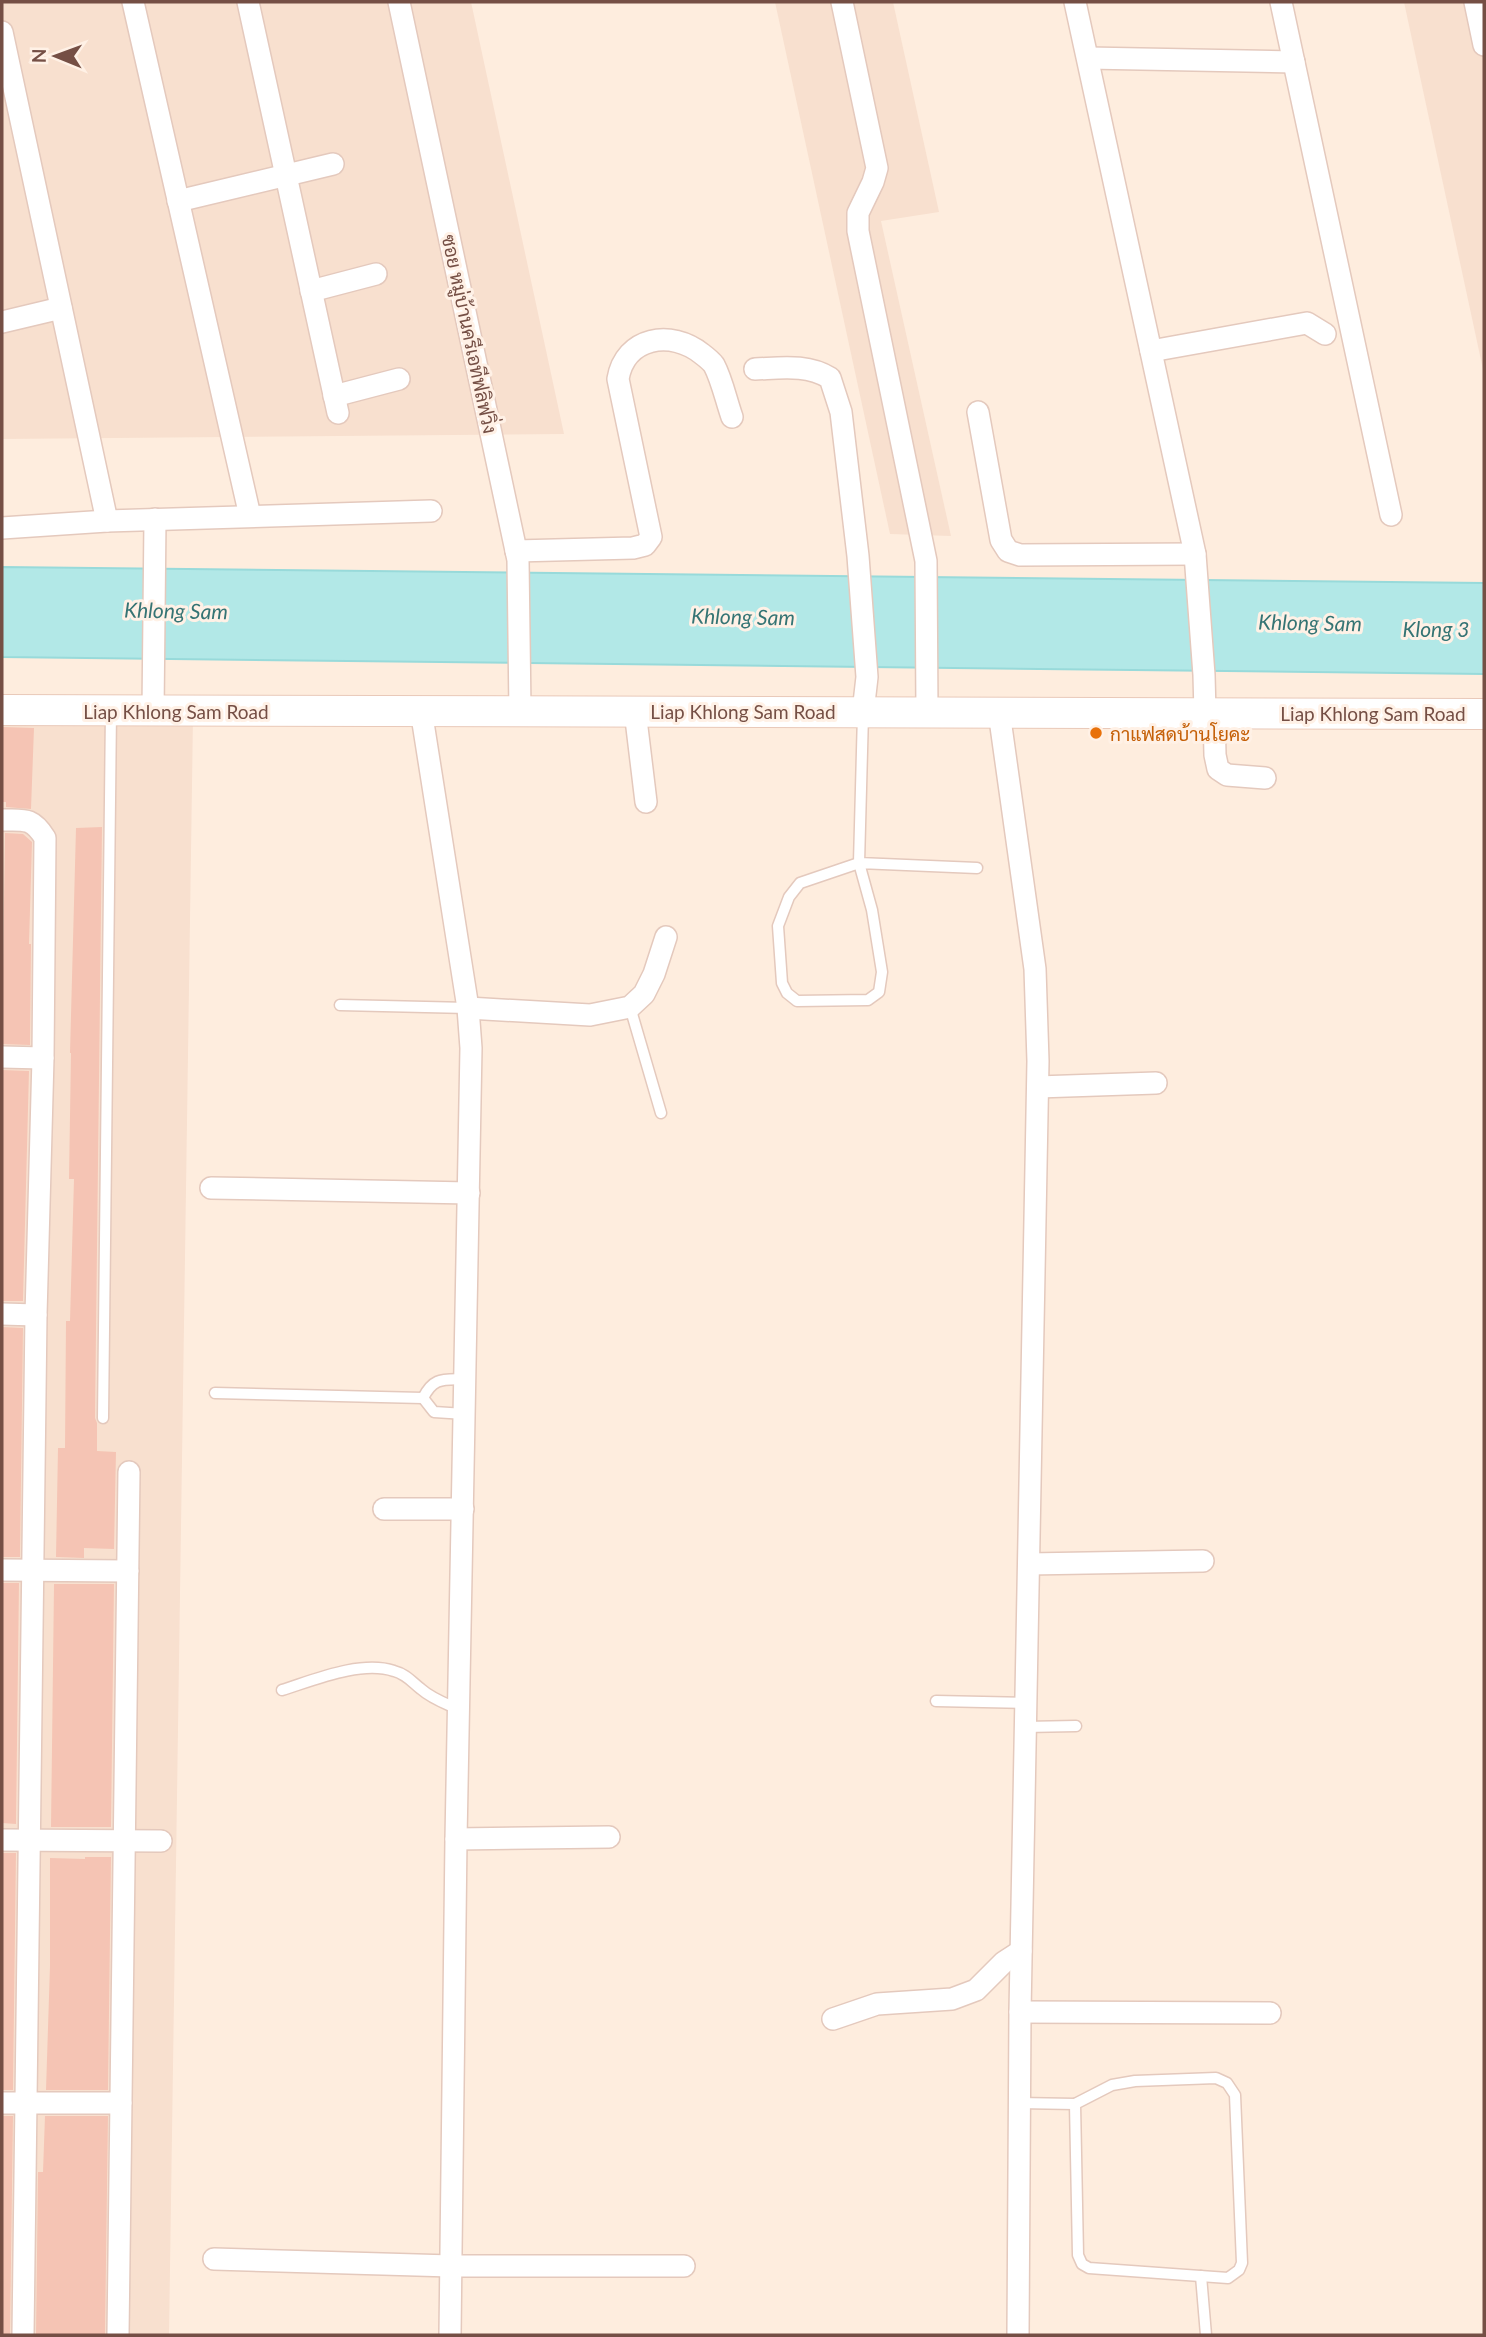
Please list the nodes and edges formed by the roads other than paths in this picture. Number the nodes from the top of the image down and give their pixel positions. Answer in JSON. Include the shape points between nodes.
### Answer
{"nodes":[{"id":1,"x":133,"y":2,"type":"edge"},
{"id":2,"x":248,"y":2,"type":"edge"},
{"id":3,"x":399,"y":2,"type":"edge"},
{"id":4,"x":842,"y":2,"type":"edge"},
{"id":5,"x":1075,"y":2,"type":"edge"},
{"id":6,"x":1281,"y":2,"type":"edge"},
{"id":7,"x":1475,"y":2,"type":"edge"},
{"id":8,"x":2,"y":32,"type":"edge"},
{"id":9,"x":1484,"y":45,"type":"edge"},
{"id":10,"x":1088,"y":58,"type":"junction"},
{"id":11,"x":1294,"y":62,"type":"junction"},
{"id":12,"x":333,"y":164,"type":"dead end"},
{"id":13,"x":285,"y":175,"type":"junction"},
{"id":14,"x":178,"y":201,"type":"junction"},
{"id":15,"x":376,"y":274,"type":"dead end"},
{"id":16,"x":311,"y":290,"type":"junction"},
{"id":17,"x":61,"y":308,"type":"junction"},
{"id":18,"x":2,"y":322,"type":"edge"},
{"id":19,"x":1325,"y":334,"type":"dead end"},
{"id":20,"x":1151,"y":351,"type":"junction"},
{"id":21,"x":755,"y":369,"type":"dead end"},
{"id":22,"x":399,"y":379,"type":"dead end"},
{"id":23,"x":978,"y":412,"type":"dead end"},
{"id":24,"x":732,"y":416,"type":"dead end"},
{"id":25,"x":431,"y":511,"type":"dead end"},
{"id":26,"x":1391,"y":515,"type":"dead end"},
{"id":27,"x":250,"y":516,"type":"junction"},
{"id":28,"x":155,"y":519,"type":"junction"},
{"id":29,"x":107,"y":521,"type":"junction"},
{"id":30,"x":2,"y":528,"type":"edge"},
{"id":31,"x":517,"y":556,"type":"junction"},
{"id":32,"x":1195,"y":560,"type":"junction"},
{"id":33,"x":2,"y":710,"type":"edge"},
{"id":34,"x":421,"y":710,"type":"junction"},
{"id":35,"x":111,"y":711,"type":"junction"},
{"id":36,"x":152,"y":711,"type":"junction"},
{"id":37,"x":520,"y":711,"type":"junction"},
{"id":38,"x":635,"y":711,"type":"junction"},
{"id":39,"x":863,"y":712,"type":"junction"},
{"id":40,"x":927,"y":712,"type":"junction"},
{"id":41,"x":999,"y":712,"type":"junction"},
{"id":42,"x":1209,"y":713,"type":"junction"},
{"id":43,"x":1484,"y":714,"type":"edge"},
{"id":44,"x":1265,"y":778,"type":"dead end"},
{"id":45,"x":646,"y":802,"type":"dead end"},
{"id":46,"x":2,"y":820,"type":"edge"},
{"id":47,"x":859,"y":863,"type":"junction"},
{"id":48,"x":977,"y":869,"type":"dead end"},
{"id":49,"x":666,"y":937,"type":"dead end"},
{"id":50,"x":340,"y":1005,"type":"dead end"},
{"id":51,"x":630,"y":1007,"type":"junction"},
{"id":52,"x":468,"y":1009,"type":"junction"},
{"id":53,"x":2,"y":1057,"type":"edge"},
{"id":54,"x":43,"y":1058,"type":"junction"},
{"id":55,"x":1156,"y":1083,"type":"dead end"},
{"id":56,"x":1038,"y":1087,"type":"junction"},
{"id":57,"x":661,"y":1113,"type":"dead end"},
{"id":58,"x":211,"y":1188,"type":"dead end"},
{"id":59,"x":469,"y":1193,"type":"junction"},
{"id":60,"x":2,"y":1314,"type":"edge"},
{"id":61,"x":36,"y":1315,"type":"junction"},
{"id":62,"x":466,"y":1379,"type":"junction"},
{"id":63,"x":215,"y":1393,"type":"dead end"},
{"id":64,"x":423,"y":1398,"type":"junction"},
{"id":65,"x":465,"y":1414,"type":"junction"},
{"id":66,"x":103,"y":1418,"type":"dead end"},
{"id":67,"x":129,"y":1472,"type":"dead end"},
{"id":68,"x":384,"y":1509,"type":"dead end"},
{"id":69,"x":463,"y":1509,"type":"junction"},
{"id":70,"x":1203,"y":1561,"type":"dead end"},
{"id":71,"x":1029,"y":1564,"type":"junction"},
{"id":72,"x":2,"y":1570,"type":"edge"},
{"id":73,"x":33,"y":1570,"type":"junction"},
{"id":74,"x":128,"y":1571,"type":"junction"},
{"id":75,"x":282,"y":1690,"type":"dead end"},
{"id":76,"x":936,"y":1701,"type":"dead end"},
{"id":77,"x":1026,"y":1703,"type":"junction"},
{"id":78,"x":460,"y":1710,"type":"junction"},
{"id":79,"x":1076,"y":1726,"type":"dead end"},
{"id":80,"x":1025,"y":1727,"type":"junction"},
{"id":81,"x":609,"y":1837,"type":"dead end"},
{"id":82,"x":456,"y":1839,"type":"junction"},
{"id":83,"x":2,"y":1840,"type":"edge"},
{"id":84,"x":30,"y":1840,"type":"junction"},
{"id":85,"x":124,"y":1841,"type":"junction"},
{"id":86,"x":161,"y":1841,"type":"dead end"},
{"id":87,"x":1021,"y":1951,"type":"junction"},
{"id":88,"x":1020,"y":2012,"type":"junction"},
{"id":89,"x":1270,"y":2013,"type":"dead end"},
{"id":90,"x":833,"y":2020,"type":"dead end"},
{"id":91,"x":2,"y":2103,"type":"edge"},
{"id":92,"x":26,"y":2103,"type":"junction"},
{"id":93,"x":1019,"y":2103,"type":"junction"},
{"id":94,"x":121,"y":2104,"type":"junction"},
{"id":95,"x":1075,"y":2104,"type":"junction"},
{"id":96,"x":214,"y":2259,"type":"dead end"},
{"id":97,"x":452,"y":2266,"type":"junction"},
{"id":98,"x":684,"y":2266,"type":"dead end"},
{"id":99,"x":1201,"y":2276,"type":"junction"},
{"id":100,"x":23,"y":2335,"type":"edge"},
{"id":101,"x":118,"y":2335,"type":"edge"},
{"id":102,"x":450,"y":2335,"type":"edge"},
{"id":103,"x":1018,"y":2335,"type":"edge"},
{"id":104,"x":1206,"y":2335,"type":"edge"}],
"edges":[{"from":1,"to":14,"type":"street"},
{"from":2,"to":13,"type":"street"},
{"from":3,"to":31,"type":"street","name":"ซอย หมู่บ้านครีเอทีฟลิฟวิ่ง"},
{"from":4,"to":40,"type":"street","via":[[877,168],[858,213],[858,231],[926,561]]},
{"from":5,"to":10,"type":"street"},
{"from":6,"to":11,"type":"street"},
{"from":7,"to":9,"type":"street"},
{"from":8,"to":17,"type":"street"},
{"from":10,"to":11,"type":"street"},
{"from":10,"to":20,"type":"street"},
{"from":11,"to":26,"type":"street"},
{"from":12,"to":13,"type":"street"},
{"from":13,"to":14,"type":"street"},
{"from":13,"to":16,"type":"street"},
{"from":14,"to":27,"type":"street"},
{"from":15,"to":16,"type":"street"},
{"from":16,"to":22,"type":"street","via":[[336,405]]},
{"from":17,"to":18,"type":"street"},
{"from":17,"to":29,"type":"street"},
{"from":19,"to":20,"type":"street","via":[[1307,323]]},
{"from":20,"to":32,"type":"street"},
{"from":21,"to":39,"type":"street","via":[[819,371],[830,378],[841,412],[867,677]]},
{"from":23,"to":32,"type":"street","via":[[1001,540],[1008,551]]},
{"from":24,"to":31,"type":"street","via":[[713,363],[697,350],[675,339],[657,339],[630,352],[618,379],[651,537],[645,545],[633,548]]},
{"from":25,"to":27,"type":"street"},
{"from":27,"to":28,"type":"street"},
{"from":28,"to":29,"type":"street"},
{"from":28,"to":36,"type":"street"},
{"from":29,"to":30,"type":"street"},
{"from":31,"to":37,"type":"street","name":"ซอย หมู่บ้านครีเอทีฟลิฟวิ่ง"},
{"from":32,"to":42,"type":"street"},
{"from":33,"to":35,"type":"main road","name":"Liap Khlong Sam Road"},
{"from":34,"to":36,"type":"main road","name":"Liap Khlong Sam Road"},
{"from":34,"to":37,"type":"main road","name":"Liap Khlong Sam Road"},
{"from":34,"to":52,"type":"street"},
{"from":35,"to":36,"type":"main road","name":"Liap Khlong Sam Road"},
{"from":35,"to":66,"type":"lane"},
{"from":37,"to":38,"type":"main road","name":"Liap Khlong Sam Road"},
{"from":38,"to":39,"type":"main road","name":"Liap Khlong Sam Road"},
{"from":38,"to":45,"type":"street"},
{"from":39,"to":40,"type":"main road","name":"Liap Khlong Sam Road"},
{"from":39,"to":47,"type":"lane"},
{"from":40,"to":41,"type":"main road","name":"Liap Khlong Sam Road"},
{"from":41,"to":42,"type":"main road","name":"Liap Khlong Sam Road"},
{"from":41,"to":56,"type":"street","via":[[1035,969]]},
{"from":42,"to":43,"type":"main road","name":"Liap Khlong Sam Road"},
{"from":42,"to":44,"type":"street","via":[[1218,769],[1227,775]]},
{"from":46,"to":54,"type":"street","via":[[28,820],[45,838]]},
{"from":47,"to":47,"type":"lane","via":[[882,972],[879,992],[868,1000],[797,1001],[782,983],[779,949],[778,926],[789,897],[800,883]]},
{"from":47,"to":48,"type":"lane"},
{"from":49,"to":51,"type":"street","via":[[644,994]]},
{"from":50,"to":52,"type":"lane"},
{"from":51,"to":52,"type":"street","via":[[590,1015]]},
{"from":51,"to":57,"type":"lane"},
{"from":52,"to":59,"type":"street"},
{"from":53,"to":54,"type":"street"},
{"from":54,"to":61,"type":"street"},
{"from":55,"to":56,"type":"street"},
{"from":56,"to":71,"type":"street"},
{"from":58,"to":59,"type":"street"},
{"from":59,"to":62,"type":"street"},
{"from":60,"to":61,"type":"street"},
{"from":61,"to":73,"type":"street"},
{"from":62,"to":64,"type":"lane","via":[[436,1381]]},
{"from":62,"to":65,"type":"street"},
{"from":63,"to":64,"type":"lane"},
{"from":64,"to":65,"type":"lane","via":[[434,1412]]},
{"from":65,"to":69,"type":"street"},
{"from":67,"to":74,"type":"street"},
{"from":68,"to":69,"type":"street"},
{"from":69,"to":78,"type":"street"},
{"from":70,"to":71,"type":"street"},
{"from":71,"to":77,"type":"street"},
{"from":72,"to":73,"type":"street"},
{"from":73,"to":74,"type":"street"},
{"from":73,"to":84,"type":"street"},
{"from":74,"to":85,"type":"street"},
{"from":75,"to":78,"type":"lane","via":[[328,1675],[380,1668],[395,1671]]},
{"from":76,"to":77,"type":"lane"},
{"from":77,"to":80,"type":"street"},
{"from":78,"to":82,"type":"street"},
{"from":79,"to":80,"type":"lane"},
{"from":80,"to":87,"type":"street"},
{"from":81,"to":82,"type":"street"},
{"from":82,"to":97,"type":"street"},
{"from":83,"to":84,"type":"street"},
{"from":84,"to":85,"type":"street"},
{"from":84,"to":92,"type":"street"},
{"from":85,"to":86,"type":"street"},
{"from":85,"to":94,"type":"street"},
{"from":87,"to":88,"type":"street"},
{"from":87,"to":90,"type":"street","via":[[976,1990],[952,1999],[877,2004]]},
{"from":88,"to":89,"type":"street"},
{"from":88,"to":93,"type":"street"},
{"from":91,"to":92,"type":"street"},
{"from":92,"to":94,"type":"street"},
{"from":92,"to":100,"type":"street"},
{"from":93,"to":95,"type":"lane"},
{"from":93,"to":103,"type":"street"},
{"from":94,"to":101,"type":"street"},
{"from":95,"to":99,"type":"lane","via":[[1078,2255],[1082,2264]]},
{"from":95,"to":99,"type":"lane","via":[[1112,2085],[1135,2081],[1216,2078],[1227,2083],[1235,2095],[1242,2263],[1228,2278]]},
{"from":96,"to":97,"type":"street"},
{"from":97,"to":98,"type":"street"},
{"from":97,"to":102,"type":"street"},
{"from":99,"to":104,"type":"lane"}]}
